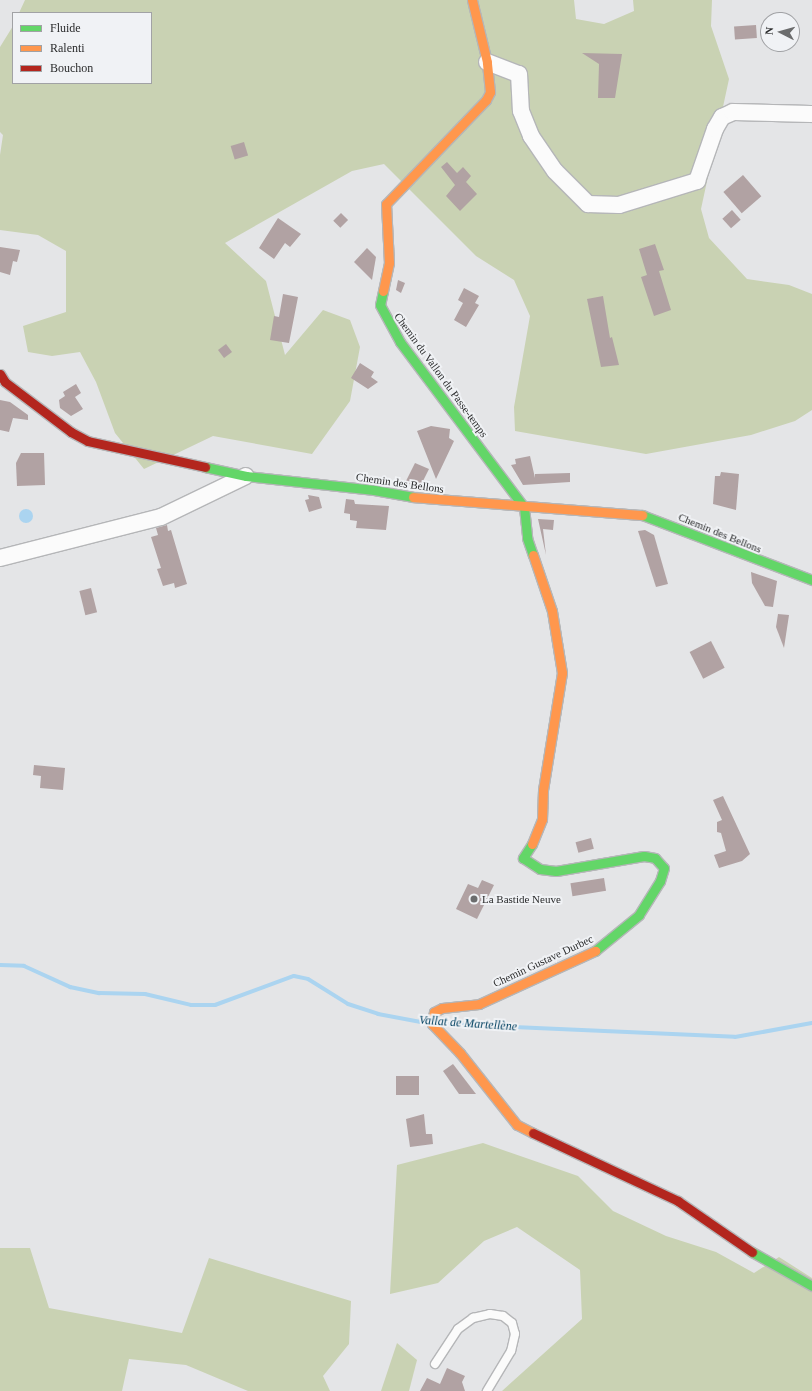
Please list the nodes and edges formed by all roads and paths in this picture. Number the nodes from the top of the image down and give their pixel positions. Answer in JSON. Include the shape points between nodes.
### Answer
{"nodes":[{"id":1,"x":472,"y":0,"type":"edge"},
{"id":2,"x":488,"y":62,"type":"junction"},
{"id":3,"x":812,"y":114,"type":"edge"},
{"id":4,"x":0,"y":374,"type":"edge"},
{"id":5,"x":246,"y":476,"type":"junction"},
{"id":6,"x":524,"y":507,"type":"junction"},
{"id":7,"x":0,"y":558,"type":"edge"},
{"id":8,"x":812,"y":580,"type":"edge"},
{"id":9,"x":812,"y":1286,"type":"edge"},
{"id":10,"x":435,"y":1364,"type":"dead end"},
{"id":11,"x":487,"y":1391,"type":"edge"}],
"edges":[{"from":1,"to":2,"type":"street","name":"Chemin du Vallon du Passe-temps"},
{"from":2,"to":3,"type":"street","via":[[519,74],[521,111],[531,136],[555,170],[588,204],[619,205],[697,181],[715,129],[722,117],[733,112]]},
{"from":2,"to":6,"type":"street","name":"Chemin du Vallon du Passe-temps","via":[[490,92],[486,100],[460,123],[386,204],[384,211],[389,262],[380,305],[400,342]]},
{"from":4,"to":5,"type":"street","name":"Chemin des Bellons","via":[[5,382],[53,419],[88,441]]},
{"from":5,"to":6,"type":"street","name":"Chemin des Bellons","via":[[374,490],[426,500]]},
{"from":5,"to":7,"type":"street","via":[[161,517]]},
{"from":6,"to":8,"type":"street","name":"Chemin des Bellons","via":[[636,513],[737,554]]},
{"from":6,"to":9,"type":"street","name":"Chemin Gustave Durbec","via":[[527,538],[552,611],[562,673],[543,790],[542,819],[539,832],[523,858],[525,862],[540,869],[556,871],[644,856],[655,858],[662,863],[663,874],[639,915],[602,948],[479,1004],[464,1008],[442,1008],[434,1012],[432,1024],[460,1052],[517,1125],[678,1201],[732,1240]]},
{"from":10,"to":11,"type":"lane","via":[[458,1329],[473,1318],[490,1314],[503,1316],[512,1323],[515,1334],[511,1351]]}]}
